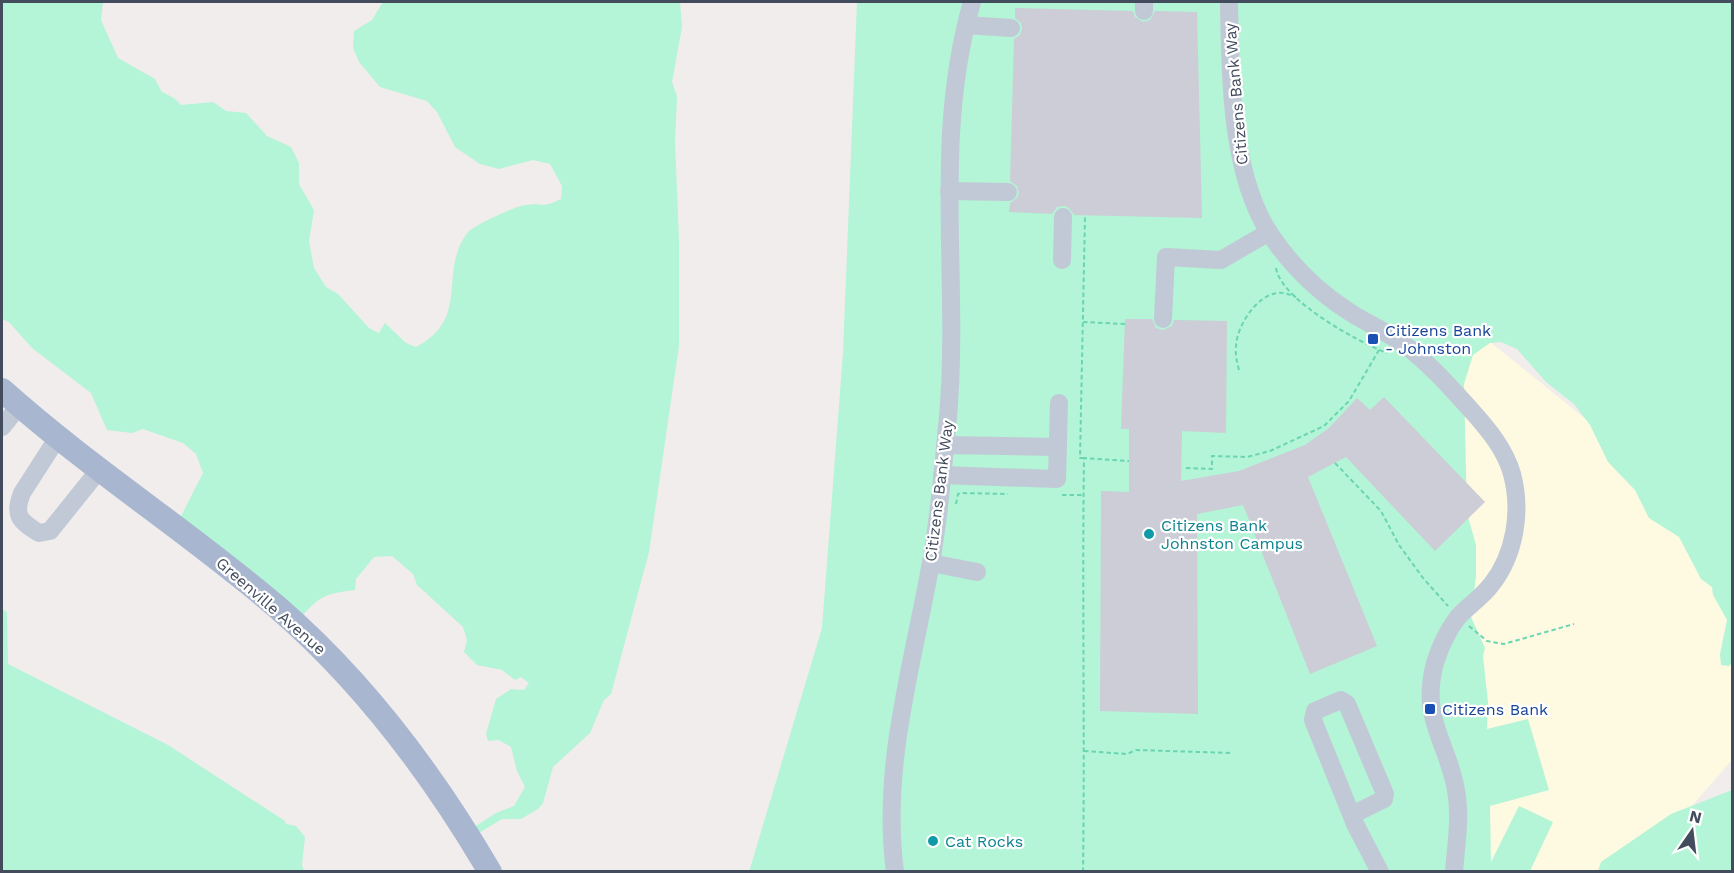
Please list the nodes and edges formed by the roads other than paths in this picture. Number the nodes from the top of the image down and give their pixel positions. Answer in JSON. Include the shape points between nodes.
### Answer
{"nodes":[{"id":1,"x":972,"y":2,"type":"edge"},
{"id":2,"x":1228,"y":2,"type":"edge"},
{"id":3,"x":966,"y":25,"type":"junction"},
{"id":4,"x":1011,"y":28,"type":"dead end"},
{"id":5,"x":949,"y":191,"type":"junction"},
{"id":6,"x":1008,"y":192,"type":"dead end"},
{"id":7,"x":1063,"y":217,"type":"dead end"},
{"id":8,"x":1269,"y":232,"type":"junction"},
{"id":9,"x":1062,"y":260,"type":"dead end"},
{"id":10,"x":1163,"y":320,"type":"dead end"},
{"id":11,"x":10,"y":398,"type":"edge"},
{"id":12,"x":1059,"y":403,"type":"dead end"},
{"id":13,"x":2,"y":427,"type":"edge"},
{"id":14,"x":58,"y":437,"type":"junction"},
{"id":15,"x":945,"y":445,"type":"junction"},
{"id":16,"x":1058,"y":447,"type":"junction"},
{"id":17,"x":99,"y":470,"type":"junction"},
{"id":18,"x":942,"y":476,"type":"junction"},
{"id":19,"x":931,"y":563,"type":"junction"},
{"id":20,"x":977,"y":572,"type":"dead end"},
{"id":21,"x":1352,"y":815,"type":"junction"},
{"id":22,"x":490,"y":872,"type":"edge"},
{"id":23,"x":895,"y":872,"type":"edge"},
{"id":24,"x":1380,"y":872,"type":"edge"},
{"id":25,"x":1454,"y":872,"type":"edge"}],
"edges":[{"from":1,"to":3,"type":"lane","name":"Citizens Bank Way"},
{"from":2,"to":8,"type":"lane","name":"Citizens Bank Way","via":[[1238,148],[1244,177]]},
{"from":3,"to":4,"type":"lane"},
{"from":3,"to":5,"type":"lane","name":"Citizens Bank Way","via":[[952,103]]},
{"from":5,"to":6,"type":"lane"},
{"from":5,"to":15,"type":"lane","name":"Citizens Bank Way","via":[[951,353]]},
{"from":7,"to":9,"type":"lane"},
{"from":8,"to":10,"type":"lane","via":[[1221,260],[1166,257]]},
{"from":8,"to":25,"type":"lane","name":"Citizens Bank Way","via":[[1319,291],[1420,357],[1494,437],[1511,473],[1516,507],[1509,551],[1491,585],[1459,617],[1438,654],[1432,675],[1430,709],[1456,793]]},
{"from":11,"to":13,"type":"lane"},
{"from":11,"to":14,"type":"main road","name":"Greenville Avenue"},
{"from":12,"to":16,"type":"lane"},
{"from":14,"to":17,"type":"main road","name":"Greenville Avenue"},
{"from":14,"to":17,"type":"lane","via":[[22,493],[19,518],[26,525],[39,533],[50,531]]},
{"from":15,"to":16,"type":"lane"},
{"from":15,"to":18,"type":"lane","name":"Citizens Bank Way"},
{"from":16,"to":18,"type":"lane","via":[[1057,479]]},
{"from":17,"to":22,"type":"main road","name":"Greenville Avenue","via":[[278,608],[364,692],[407,745]]},
{"from":18,"to":19,"type":"lane","name":"Citizens Bank Way"},
{"from":19,"to":20,"type":"lane"},
{"from":19,"to":23,"type":"lane","name":"Citizens Bank Way","via":[[898,728],[892,811]]},
{"from":21,"to":21,"type":"lane","via":[[1313,720],[1315,711],[1341,700],[1347,704],[1385,794],[1384,799]]},
{"from":21,"to":24,"type":"lane"}]}
